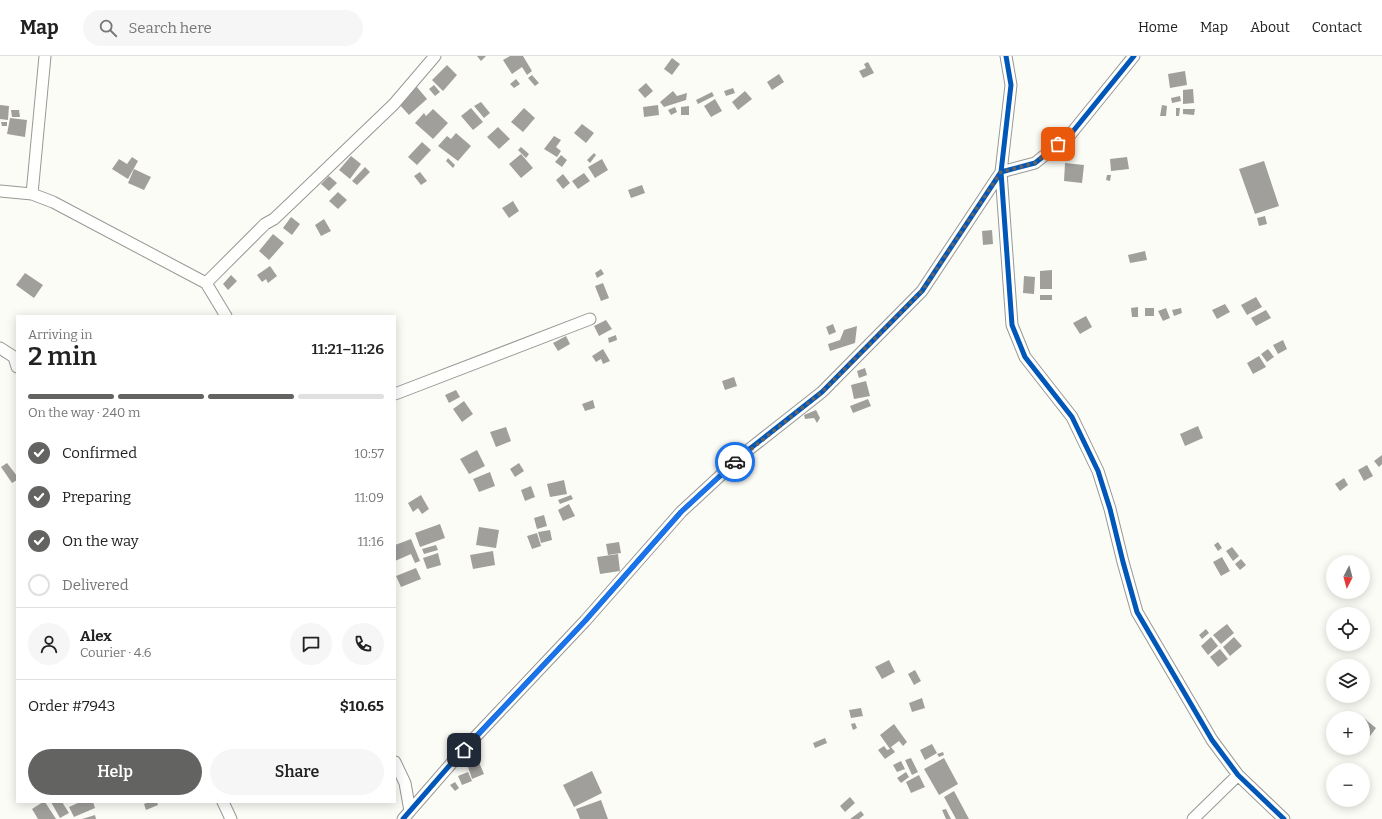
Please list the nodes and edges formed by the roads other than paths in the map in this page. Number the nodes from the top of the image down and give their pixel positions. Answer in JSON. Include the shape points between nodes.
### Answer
{"nodes":[{"id":1,"x":45,"y":56,"type":"edge"},
{"id":2,"x":435,"y":56,"type":"edge"},
{"id":3,"x":1006,"y":56,"type":"edge"},
{"id":4,"x":1134,"y":56,"type":"edge"},
{"id":5,"x":1001,"y":172,"type":"junction"},
{"id":6,"x":0,"y":191,"type":"edge"},
{"id":7,"x":32,"y":194,"type":"junction"},
{"id":8,"x":206,"y":283,"type":"junction"},
{"id":9,"x":225,"y":315,"type":"edge"},
{"id":10,"x":590,"y":319,"type":"dead end"},
{"id":11,"x":0,"y":348,"type":"edge"},
{"id":12,"x":16,"y":364,"type":"edge"},
{"id":13,"x":396,"y":394,"type":"edge"},
{"id":14,"x":396,"y":764,"type":"edge"},
{"id":15,"x":1238,"y":775,"type":"junction"},
{"id":16,"x":224,"y":803,"type":"edge"},
{"id":17,"x":407,"y":815,"type":"edge"},
{"id":18,"x":232,"y":819,"type":"edge"},
{"id":19,"x":1193,"y":819,"type":"edge"},
{"id":20,"x":1284,"y":819,"type":"edge"}],
"edges":[{"from":1,"to":7,"type":"street"},
{"from":2,"to":8,"type":"street","via":[[394,104],[279,214],[265,224]]},
{"from":3,"to":5,"type":"street","via":[[1011,85]]},
{"from":4,"to":5,"type":"street","via":[[1070,135],[1035,163]]},
{"from":5,"to":15,"type":"street","via":[[1012,325],[1025,358],[1072,417],[1098,470],[1137,612],[1212,740]]},
{"from":5,"to":17,"type":"street","via":[[922,291],[822,392],[747,451],[681,512]]},
{"from":6,"to":7,"type":"street"},
{"from":7,"to":8,"type":"street","via":[[83,216]]},
{"from":8,"to":9,"type":"street"},
{"from":10,"to":13,"type":"street"},
{"from":11,"to":12,"type":"street","via":[[14,357]]},
{"from":14,"to":17,"type":"street","via":[[405,783]]},
{"from":15,"to":19,"type":"street"},
{"from":15,"to":20,"type":"street"},
{"from":16,"to":18,"type":"street"}]}
